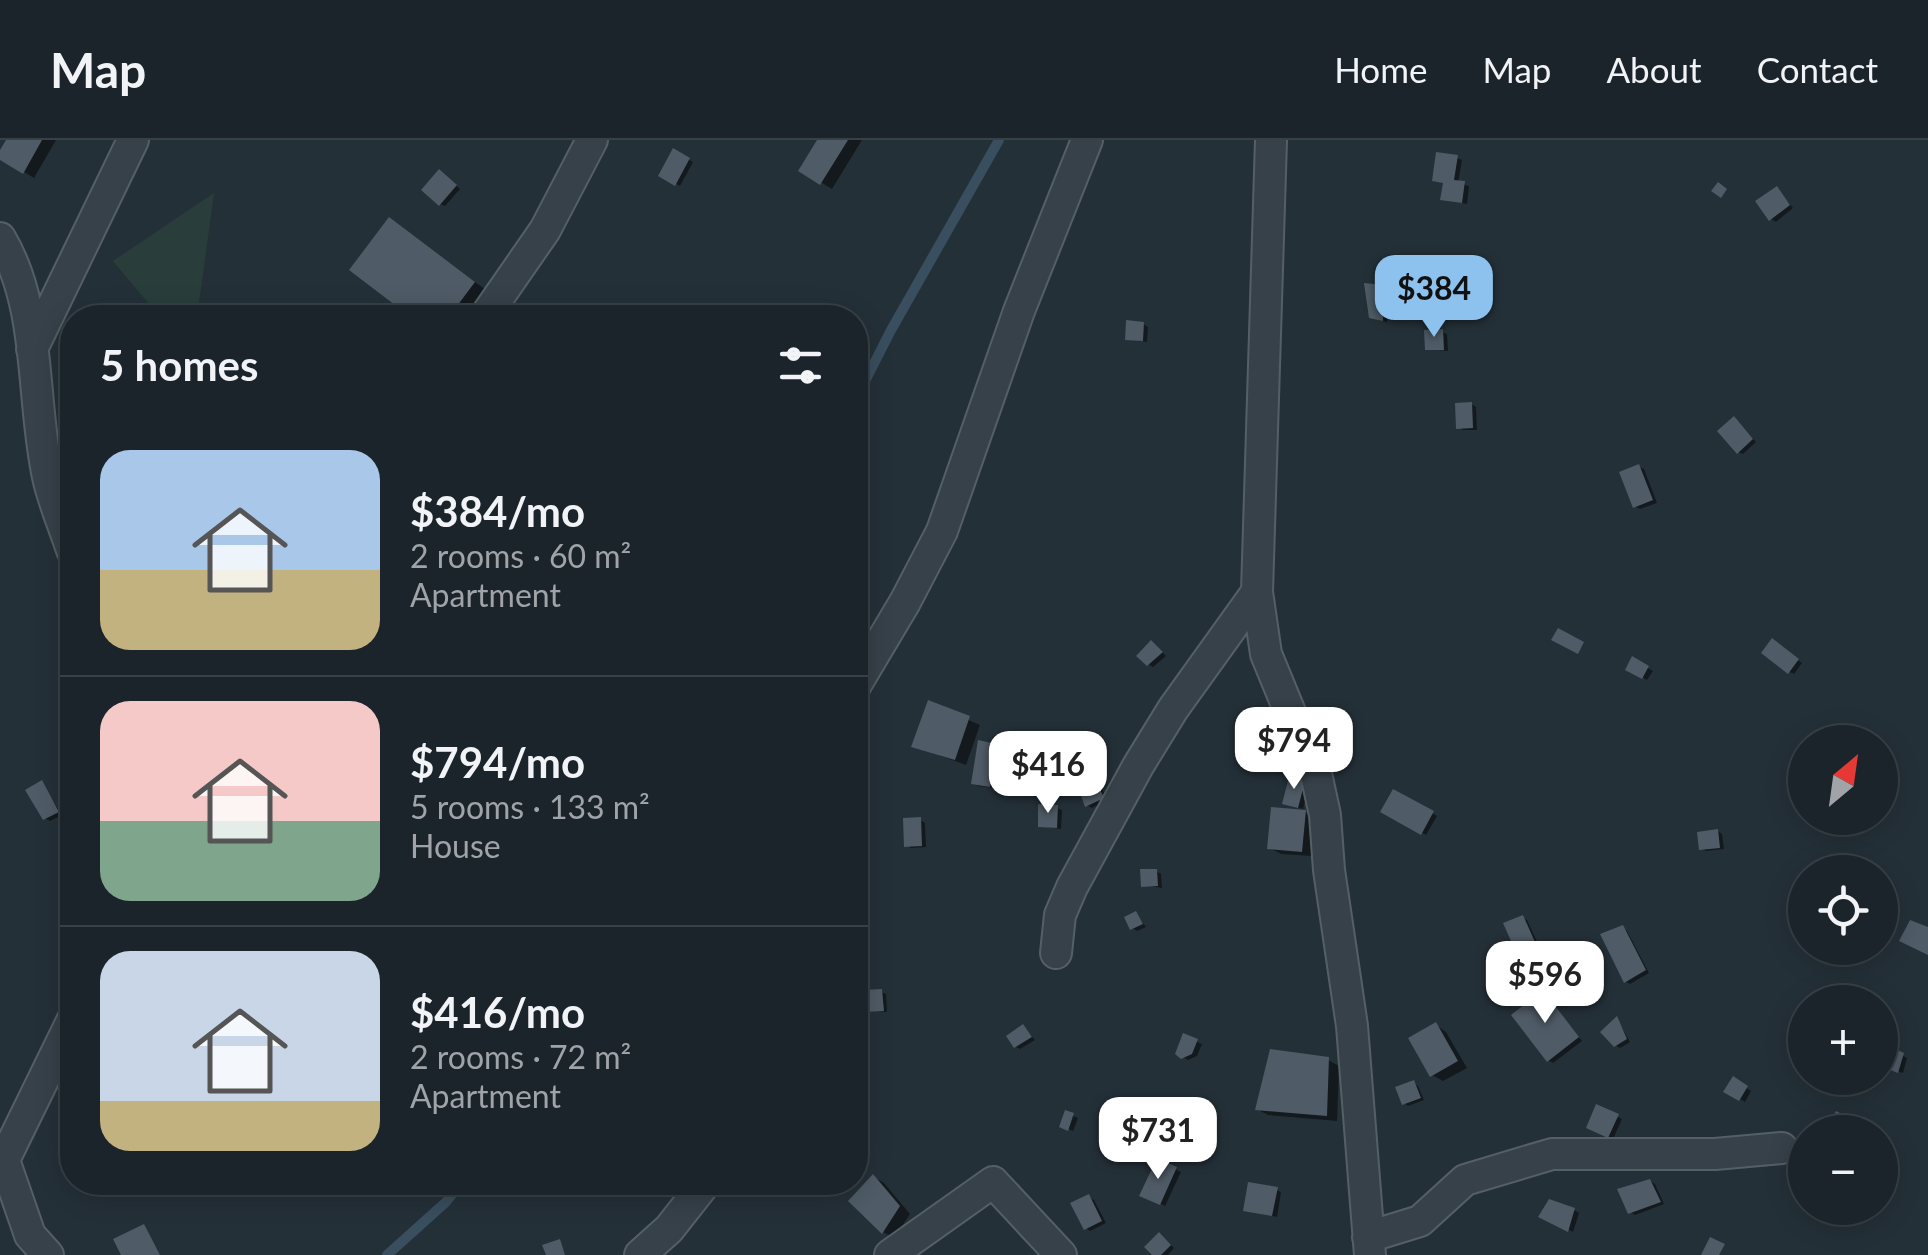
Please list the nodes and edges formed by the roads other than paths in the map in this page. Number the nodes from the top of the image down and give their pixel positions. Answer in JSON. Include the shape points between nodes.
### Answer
{"nodes":[{"id":1,"x":133,"y":140,"type":"edge"},
{"id":2,"x":592,"y":140,"type":"edge"},
{"id":3,"x":1087,"y":140,"type":"edge"},
{"id":4,"x":1272,"y":140,"type":"edge"},
{"id":5,"x":0,"y":238,"type":"edge"},
{"id":6,"x":493,"y":305,"type":"edge"},
{"id":7,"x":32,"y":349,"type":"junction"},
{"id":8,"x":60,"y":514,"type":"edge"},
{"id":9,"x":1257,"y":592,"type":"junction"},
{"id":10,"x":868,"y":665,"type":"edge"},
{"id":11,"x":1056,"y":953,"type":"dead end"},
{"id":12,"x":60,"y":1046,"type":"edge"},
{"id":13,"x":1782,"y":1148,"type":"dead end"},
{"id":14,"x":696,"y":1195,"type":"edge"},
{"id":15,"x":1369,"y":1246,"type":"edge"},
{"id":16,"x":48,"y":1255,"type":"edge"},
{"id":17,"x":640,"y":1255,"type":"edge"},
{"id":18,"x":890,"y":1255,"type":"edge"},
{"id":19,"x":1061,"y":1255,"type":"edge"}],
"edges":[{"from":1,"to":7,"type":"street"},
{"from":2,"to":6,"type":"street","via":[[545,230]]},
{"from":3,"to":10,"type":"street","via":[[942,531]]},
{"from":4,"to":9,"type":"street"},
{"from":5,"to":7,"type":"street","via":[[19,279]]},
{"from":7,"to":8,"type":"street","via":[[48,478]]},
{"from":9,"to":11,"type":"street","via":[[1138,766],[1072,887]]},
{"from":9,"to":15,"type":"street","via":[[1266,654],[1317,778],[1324,816],[1352,1026]]},
{"from":12,"to":16,"type":"street","via":[[4,1160],[30,1235]]},
{"from":13,"to":15,"type":"street","via":[[1552,1154],[1464,1180],[1420,1220]]},
{"from":14,"to":17,"type":"street"},
{"from":18,"to":19,"type":"street","via":[[993,1182]]}]}
